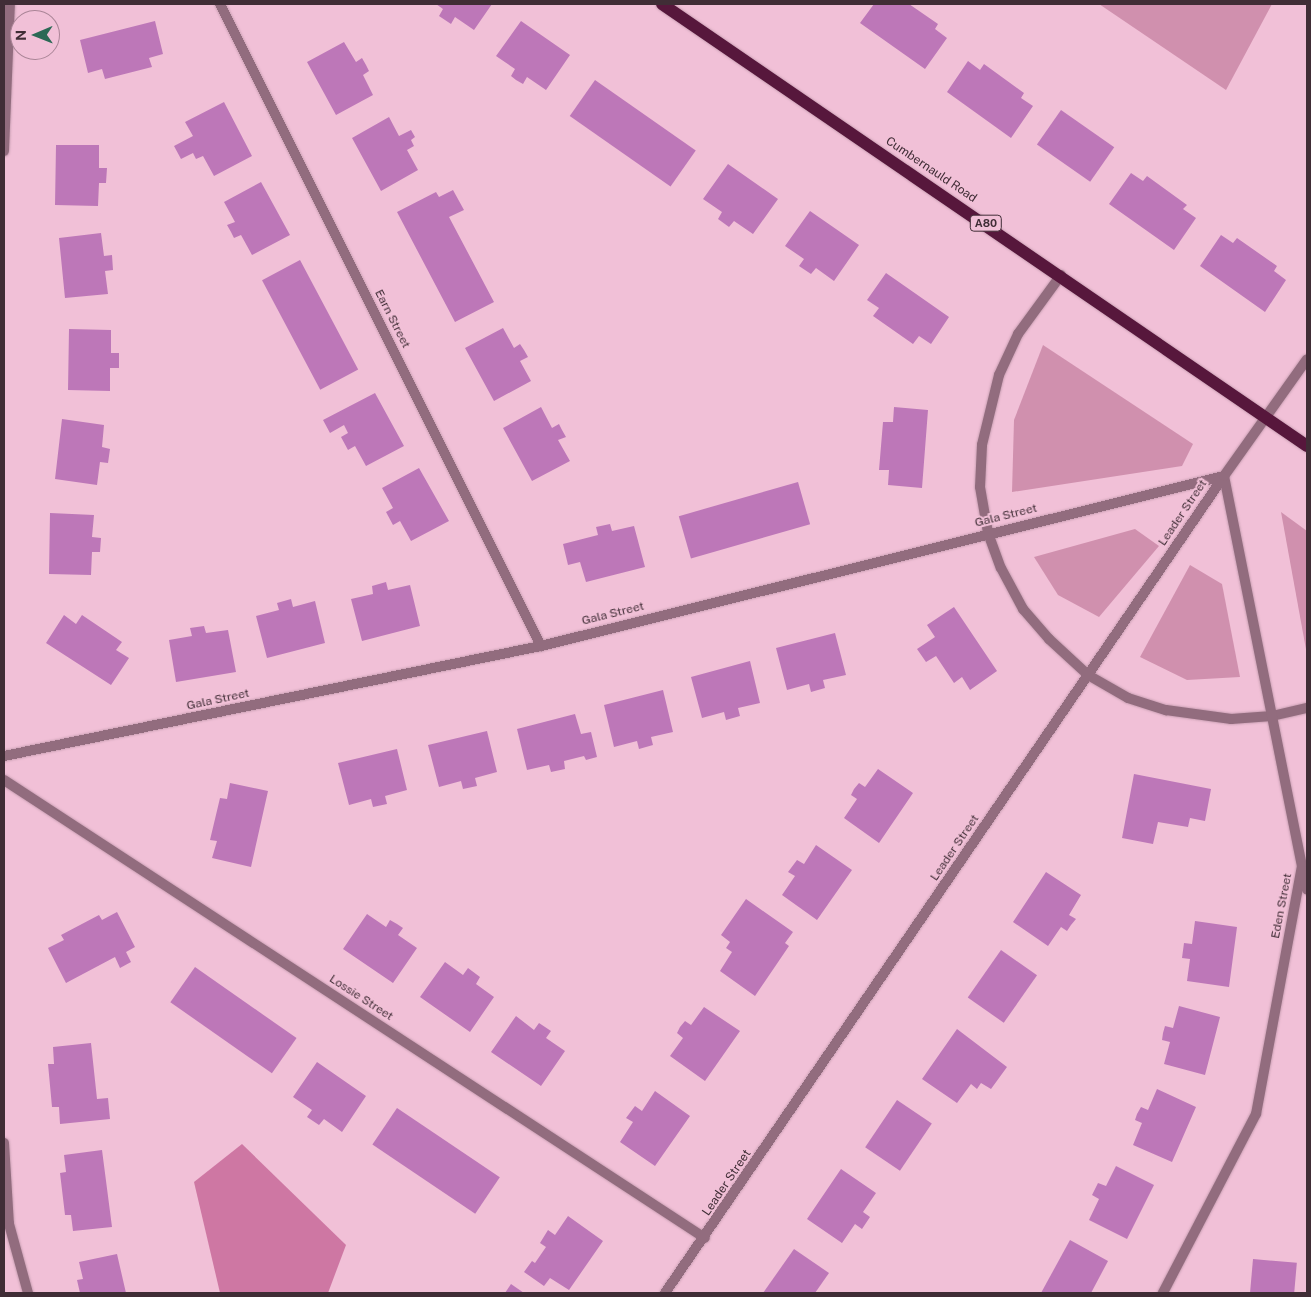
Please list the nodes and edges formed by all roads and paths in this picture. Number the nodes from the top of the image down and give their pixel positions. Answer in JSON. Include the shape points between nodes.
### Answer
{"nodes":[{"id":1,"x":10,"y":4,"type":"edge"},
{"id":2,"x":220,"y":4,"type":"edge"},
{"id":3,"x":662,"y":4,"type":"edge"},
{"id":4,"x":4,"y":151,"type":"edge"},
{"id":5,"x":1061,"y":275,"type":"junction"},
{"id":6,"x":1307,"y":359,"type":"edge"},
{"id":7,"x":1266,"y":418,"type":"junction"},
{"id":8,"x":1307,"y":446,"type":"edge"},
{"id":9,"x":1224,"y":476,"type":"junction"},
{"id":10,"x":988,"y":533,"type":"junction"},
{"id":11,"x":540,"y":646,"type":"junction"},
{"id":12,"x":1088,"y":675,"type":"junction"},
{"id":13,"x":1307,"y":708,"type":"edge"},
{"id":14,"x":1272,"y":716,"type":"junction"},
{"id":15,"x":4,"y":756,"type":"edge"},
{"id":16,"x":4,"y":780,"type":"edge"},
{"id":17,"x":1302,"y":866,"type":"junction"},
{"id":18,"x":1307,"y":890,"type":"edge"},
{"id":19,"x":4,"y":1143,"type":"edge"},
{"id":20,"x":705,"y":1238,"type":"junction"},
{"id":21,"x":28,"y":1293,"type":"edge"},
{"id":22,"x":665,"y":1293,"type":"edge"},
{"id":23,"x":1163,"y":1293,"type":"edge"}],
"edges":[{"from":1,"to":4,"type":"street"},
{"from":2,"to":11,"type":"street","name":"Earn Street"},
{"from":3,"to":5,"type":"main road","name":"Cumbernauld Road","number":"A80"},
{"from":5,"to":7,"type":"main road","name":"Cumbernauld Road","number":"A80"},
{"from":5,"to":10,"type":"street","via":[[1018,334],[999,375],[987,412],[980,487]]},
{"from":6,"to":7,"type":"street","name":"Leader Street"},
{"from":7,"to":8,"type":"main road","name":"Cumbernauld Road","number":"A80"},
{"from":7,"to":9,"type":"street","name":"Leader Street"},
{"from":9,"to":10,"type":"street","name":"Gala Street"},
{"from":9,"to":12,"type":"street","name":"Leader Street"},
{"from":9,"to":14,"type":"street","name":"Eden Street"},
{"from":10,"to":11,"type":"street","name":"Gala Street"},
{"from":10,"to":12,"type":"street","via":[[1022,609]]},
{"from":11,"to":15,"type":"street","name":"Gala Street"},
{"from":12,"to":14,"type":"street","via":[[1128,698],[1166,710],[1231,719]]},
{"from":12,"to":20,"type":"street","name":"Leader Street"},
{"from":13,"to":14,"type":"street"},
{"from":14,"to":17,"type":"street","name":"Eden Street"},
{"from":16,"to":20,"type":"street","name":"Lossie Street"},
{"from":17,"to":18,"type":"street"},
{"from":17,"to":23,"type":"street","name":"Eden Street","via":[[1256,1114]]},
{"from":19,"to":21,"type":"street","via":[[10,1224]]},
{"from":20,"to":22,"type":"street","name":"Leader Street"}]}
